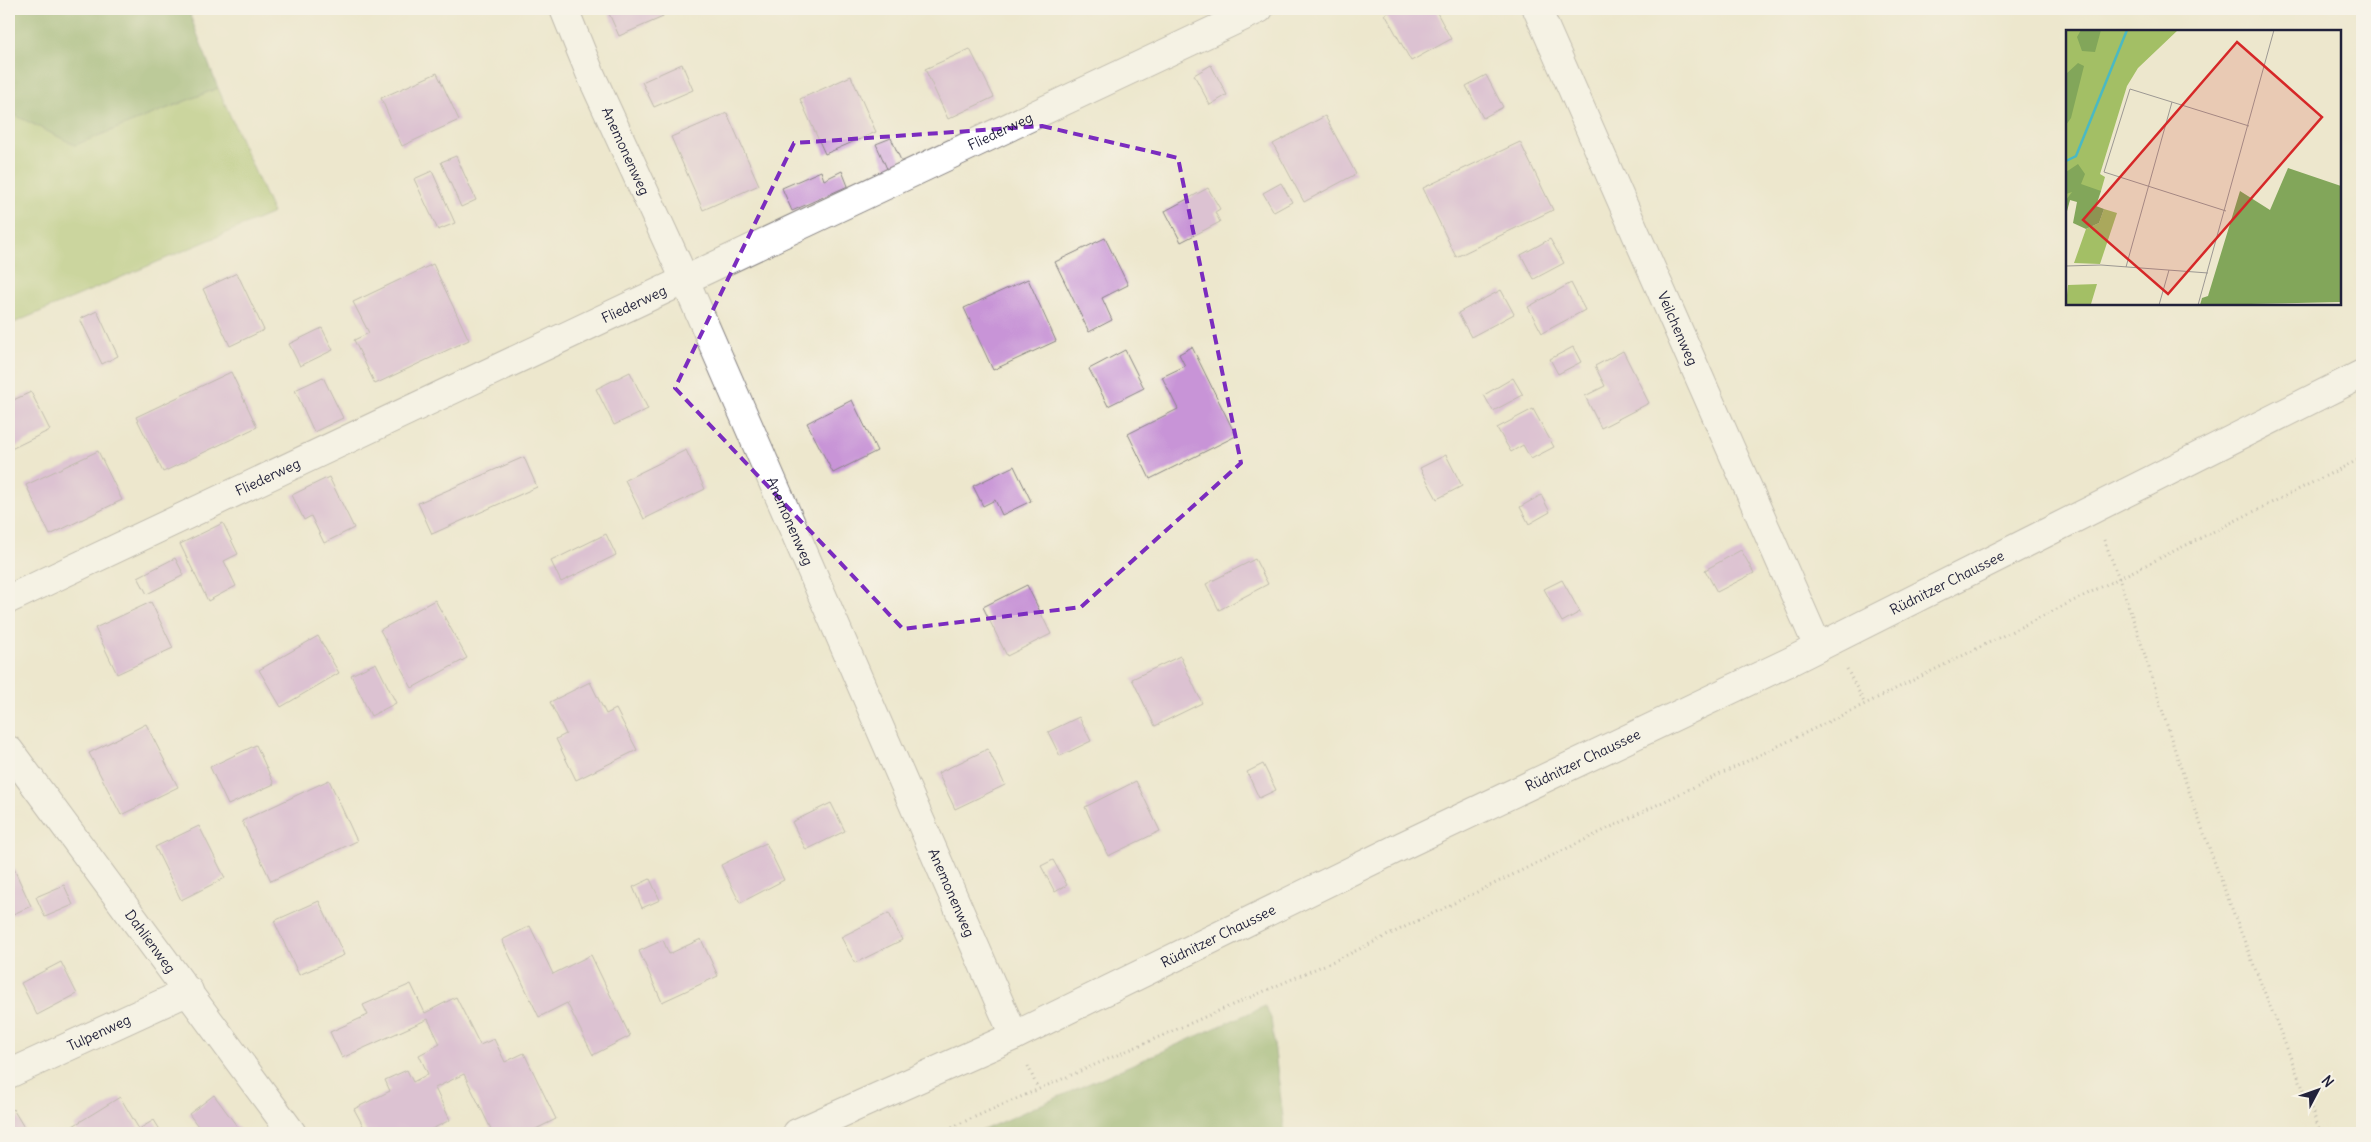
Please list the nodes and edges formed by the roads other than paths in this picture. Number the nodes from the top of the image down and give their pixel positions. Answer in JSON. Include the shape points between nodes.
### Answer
{"nodes":[{"id":1,"x":564,"y":9,"type":"edge"},
{"id":2,"x":1259,"y":9,"type":"edge"},
{"id":3,"x":1537,"y":9,"type":"edge"},
{"id":4,"x":684,"y":280,"type":"junction"},
{"id":5,"x":2362,"y":374,"type":"edge"},
{"id":6,"x":9,"y":598,"type":"edge"},
{"id":7,"x":1818,"y":647,"type":"junction"},
{"id":8,"x":9,"y":750,"type":"edge"},
{"id":9,"x":189,"y":991,"type":"junction"},
{"id":10,"x":1014,"y":1036,"type":"junction"},
{"id":11,"x":9,"y":1074,"type":"edge"},
{"id":12,"x":292,"y":1133,"type":"edge"},
{"id":13,"x":797,"y":1133,"type":"edge"}],
"edges":[{"from":1,"to":4,"type":"street","name":"Anemonenweg"},
{"from":2,"to":4,"type":"street","name":"Fliederweg"},
{"from":3,"to":7,"type":"street","name":"Veilchenweg"},
{"from":4,"to":6,"type":"street","name":"Fliederweg"},
{"from":4,"to":10,"type":"street","name":"Anemonenweg"},
{"from":5,"to":7,"type":"street","name":"Rüdnitzer Chaussee"},
{"from":7,"to":10,"type":"street","name":"Rüdnitzer Chaussee"},
{"from":8,"to":9,"type":"street","name":"Dahlienweg"},
{"from":9,"to":11,"type":"street","name":"Tulpenweg"},
{"from":9,"to":12,"type":"street","name":"Dahlienweg"},
{"from":10,"to":13,"type":"street","name":"Rüdnitzer Chaussee"}]}
